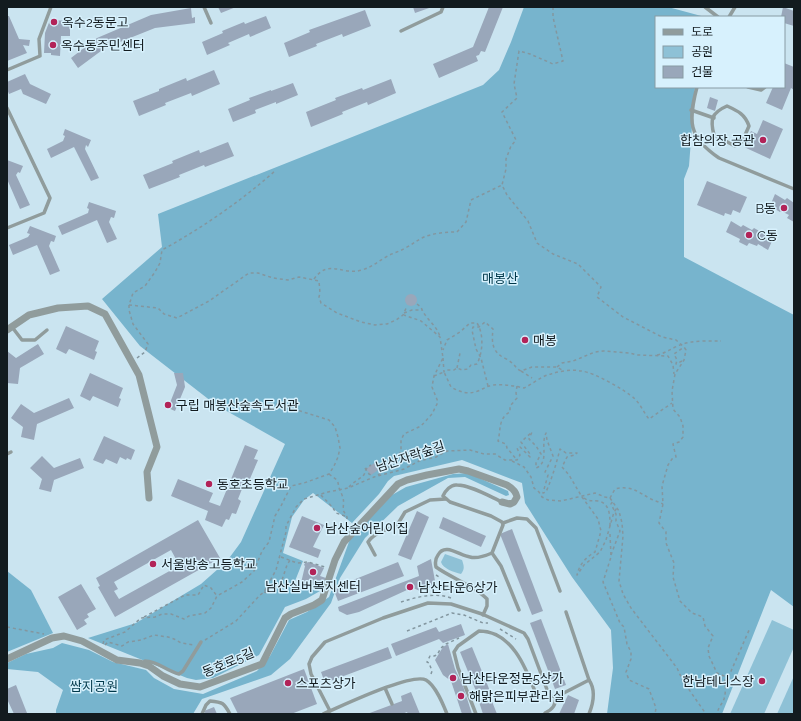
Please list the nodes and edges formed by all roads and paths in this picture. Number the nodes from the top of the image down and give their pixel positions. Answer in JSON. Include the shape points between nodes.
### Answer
{"nodes":[{"id":1,"x":51,"y":7,"type":"edge"},
{"id":2,"x":204,"y":7,"type":"edge"},
{"id":3,"x":443,"y":7,"type":"edge"},
{"id":4,"x":553,"y":7,"type":"edge"},
{"id":5,"x":705,"y":7,"type":"edge"},
{"id":6,"x":735,"y":7,"type":"edge"},
{"id":7,"x":717,"y":16,"type":"edge"},
{"id":8,"x":730,"y":16,"type":"edge"},
{"id":9,"x":210,"y":23,"type":"dead end"},
{"id":10,"x":401,"y":31,"type":"dead end"},
{"id":11,"x":7,"y":70,"type":"edge"},
{"id":12,"x":697,"y":88,"type":"edge"},
{"id":13,"x":752,"y":88,"type":"edge"},
{"id":14,"x":764,"y":88,"type":"edge"},
{"id":15,"x":7,"y":108,"type":"edge"},
{"id":16,"x":692,"y":110,"type":"junction"},
{"id":17,"x":714,"y":118,"type":"junction"},
{"id":18,"x":275,"y":171,"type":"dead end"},
{"id":19,"x":502,"y":185,"type":"junction"},
{"id":20,"x":794,"y":189,"type":"edge"},
{"id":21,"x":7,"y":228,"type":"edge"},
{"id":22,"x":314,"y":279,"type":"junction"},
{"id":23,"x":417,"y":304,"type":"dead end"},
{"id":24,"x":128,"y":305,"type":"junction"},
{"id":25,"x":407,"y":306,"type":"dead end"},
{"id":26,"x":422,"y":310,"type":"junction"},
{"id":27,"x":404,"y":314,"type":"junction"},
{"id":28,"x":479,"y":327,"type":"junction"},
{"id":29,"x":10,"y":329,"type":"edge"},
{"id":30,"x":47,"y":330,"type":"dead end"},
{"id":31,"x":440,"y":337,"type":"junction"},
{"id":32,"x":721,"y":341,"type":"dead end"},
{"id":33,"x":682,"y":344,"type":"junction"},
{"id":34,"x":684,"y":347,"type":"junction"},
{"id":35,"x":443,"y":352,"type":"junction"},
{"id":36,"x":460,"y":353,"type":"dead end"},
{"id":37,"x":655,"y":355,"type":"junction"},
{"id":38,"x":480,"y":356,"type":"junction"},
{"id":39,"x":443,"y":358,"type":"junction"},
{"id":40,"x":684,"y":360,"type":"junction"},
{"id":41,"x":132,"y":362,"type":"junction"},
{"id":42,"x":456,"y":368,"type":"junction"},
{"id":43,"x":557,"y":368,"type":"junction"},
{"id":44,"x":521,"y":371,"type":"junction"},
{"id":45,"x":564,"y":371,"type":"junction"},
{"id":46,"x":444,"y":372,"type":"junction"},
{"id":47,"x":675,"y":375,"type":"junction"},
{"id":48,"x":434,"y":376,"type":"junction"},
{"id":49,"x":532,"y":378,"type":"dead end"},
{"id":50,"x":488,"y":386,"type":"junction"},
{"id":51,"x":517,"y":386,"type":"junction"},
{"id":52,"x":260,"y":402,"type":"dead end"},
{"id":53,"x":672,"y":403,"type":"junction"},
{"id":54,"x":11,"y":452,"type":"dead end"},
{"id":55,"x":7,"y":454,"type":"edge"},
{"id":56,"x":517,"y":460,"type":"junction"},
{"id":57,"x":512,"y":461,"type":"junction"},
{"id":58,"x":370,"y":466,"type":"dead end"},
{"id":59,"x":365,"y":468,"type":"junction"},
{"id":60,"x":328,"y":474,"type":"junction"},
{"id":61,"x":375,"y":476,"type":"junction"},
{"id":62,"x":348,"y":488,"type":"junction"},
{"id":63,"x":339,"y":490,"type":"junction"},
{"id":64,"x":321,"y":495,"type":"junction"},
{"id":65,"x":582,"y":497,"type":"junction"},
{"id":66,"x":149,"y":498,"type":"dead end"},
{"id":67,"x":610,"y":498,"type":"junction"},
{"id":68,"x":446,"y":499,"type":"junction"},
{"id":69,"x":613,"y":501,"type":"junction"},
{"id":70,"x":502,"y":502,"type":"joint"},
{"id":71,"x":663,"y":504,"type":"junction"},
{"id":72,"x":617,"y":508,"type":"junction"},
{"id":73,"x":615,"y":512,"type":"junction"},
{"id":74,"x":503,"y":523,"type":"junction"},
{"id":75,"x":609,"y":532,"type":"junction"},
{"id":76,"x":492,"y":553,"type":"junction"},
{"id":77,"x":375,"y":555,"type":"dead end"},
{"id":78,"x":280,"y":556,"type":"junction"},
{"id":79,"x":610,"y":557,"type":"junction"},
{"id":80,"x":290,"y":560,"type":"junction"},
{"id":81,"x":332,"y":570,"type":"junction"},
{"id":82,"x":436,"y":575,"type":"dead end"},
{"id":83,"x":443,"y":578,"type":"dead end"},
{"id":84,"x":560,"y":591,"type":"dead end"},
{"id":85,"x":264,"y":592,"type":"junction"},
{"id":86,"x":217,"y":596,"type":"junction"},
{"id":87,"x":457,"y":600,"type":"dead end"},
{"id":88,"x":401,"y":602,"type":"dead end"},
{"id":89,"x":519,"y":610,"type":"dead end"},
{"id":90,"x":566,"y":612,"type":"dead end"},
{"id":91,"x":483,"y":615,"type":"junction"},
{"id":92,"x":141,"y":618,"type":"junction"},
{"id":93,"x":483,"y":623,"type":"junction"},
{"id":94,"x":489,"y":623,"type":"dead end"},
{"id":95,"x":486,"y":625,"type":"dead end"},
{"id":96,"x":7,"y":627,"type":"edge"},
{"id":97,"x":499,"y":628,"type":"dead end"},
{"id":98,"x":750,"y":628,"type":"dead end"},
{"id":99,"x":407,"y":631,"type":"dead end"},
{"id":100,"x":48,"y":634,"type":"dead end"},
{"id":101,"x":516,"y":639,"type":"dead end"},
{"id":102,"x":201,"y":642,"type":"junction"},
{"id":103,"x":449,"y":643,"type":"dead end"},
{"id":104,"x":7,"y":659,"type":"edge"},
{"id":105,"x":142,"y":664,"type":"junction"},
{"id":106,"x":431,"y":674,"type":"dead end"},
{"id":107,"x":589,"y":680,"type":"junction"},
{"id":108,"x":725,"y":682,"type":"junction"},
{"id":109,"x":385,"y":688,"type":"junction"},
{"id":110,"x":549,"y":695,"type":"junction"},
{"id":111,"x":556,"y":696,"type":"junction"},
{"id":112,"x":392,"y":704,"type":"dead end"},
{"id":113,"x":330,"y":711,"type":"junction"},
{"id":114,"x":545,"y":713,"type":"dead end"},
{"id":115,"x":202,"y":714,"type":"edge"},
{"id":116,"x":230,"y":714,"type":"edge"},
{"id":117,"x":323,"y":714,"type":"edge"},
{"id":118,"x":447,"y":714,"type":"edge"},
{"id":119,"x":476,"y":714,"type":"edge"},
{"id":120,"x":589,"y":714,"type":"edge"},
{"id":121,"x":655,"y":714,"type":"edge"},
{"id":122,"x":706,"y":714,"type":"edge"},
{"id":123,"x":717,"y":714,"type":"edge"}],
"edges":[{"from":1,"to":11,"type":"lane","via":[[38,39],[40,56]]},
{"from":2,"to":9,"type":"lane"},
{"from":3,"to":10,"type":"lane","via":[[441,12]]},
{"from":4,"to":19,"type":"path","via":[[563,61],[553,64],[519,51],[514,84],[517,98],[502,112],[516,140],[506,159]]},
{"from":5,"to":7,"type":"lane"},
{"from":6,"to":8,"type":"lane"},
{"from":12,"to":16,"type":"lane"},
{"from":13,"to":14,"type":"lane"},
{"from":15,"to":21,"type":"lane","via":[[50,198],[44,213]]},
{"from":16,"to":17,"type":"lane"},
{"from":16,"to":20,"type":"lane","via":[[692,124],[696,136],[710,152]]},
{"from":17,"to":17,"type":"lane","via":[[711,123],[714,136],[735,146],[742,142],[749,126],[741,112],[727,106],[716,112]]},
{"from":18,"to":24,"type":"path","via":[[255,189],[192,233],[162,250],[160,263],[155,272],[145,286],[133,293]]},
{"from":19,"to":22,"type":"path","via":[[471,200],[466,222],[457,232],[440,232],[424,237],[364,270],[354,272],[330,267]]},
{"from":19,"to":33,"type":"path","via":[[528,221],[537,243],[553,254],[578,264],[601,287],[597,298],[623,318]]},
{"from":22,"to":24,"type":"path","via":[[299,277],[288,280],[249,273],[209,301],[177,318],[164,314],[158,308]]},
{"from":22,"to":27,"type":"path","via":[[320,281],[320,303],[336,313],[376,325],[387,324]]},
{"from":23,"to":26,"type":"path"},
{"from":24,"to":41,"type":"path","via":[[133,324],[148,344],[145,352]]},
{"from":25,"to":27,"type":"path"},
{"from":26,"to":27,"type":"path","via":[[412,310]]},
{"from":26,"to":31,"type":"path","via":[[439,330]]},
{"from":27,"to":31,"type":"path","via":[[421,321]]},
{"from":28,"to":35,"type":"path","via":[[477,323],[470,323],[460,332],[450,336]]},
{"from":28,"to":38,"type":"path","via":[[482,339]]},
{"from":28,"to":38,"type":"path","via":[[475,326],[472,330]]},
{"from":28,"to":44,"type":"path","via":[[485,322],[493,329],[494,348]]},
{"from":29,"to":30,"type":"lane","via":[[22,340],[35,340]]},
{"from":29,"to":41,"type":"street","via":[[29,316],[58,308],[88,306],[105,314]]},
{"from":31,"to":35,"type":"path"},
{"from":32,"to":33,"type":"path"},
{"from":33,"to":34,"type":"path"},
{"from":33,"to":37,"type":"path"},
{"from":34,"to":40,"type":"path"},
{"from":34,"to":40,"type":"path","via":[[674,354],[676,364]]},
{"from":35,"to":39,"type":"path"},
{"from":36,"to":42,"type":"path"},
{"from":37,"to":43,"type":"path","via":[[595,352],[562,363]]},
{"from":37,"to":47,"type":"path","via":[[668,356]]},
{"from":38,"to":42,"type":"path","via":[[476,364],[468,369]]},
{"from":38,"to":50,"type":"path"},
{"from":39,"to":46,"type":"path"},
{"from":39,"to":48,"type":"path"},
{"from":40,"to":47,"type":"path"},
{"from":41,"to":66,"type":"street","via":[[139,375],[157,447],[147,472]]},
{"from":42,"to":46,"type":"path"},
{"from":43,"to":44,"type":"path","via":[[532,367]]},
{"from":43,"to":45,"type":"path"},
{"from":44,"to":49,"type":"path"},
{"from":45,"to":51,"type":"path","via":[[549,374],[524,388]]},
{"from":45,"to":53,"type":"path","via":[[581,370],[612,384],[634,398],[649,419]]},
{"from":46,"to":48,"type":"path"},
{"from":46,"to":50,"type":"path","via":[[451,387],[462,392],[478,391]]},
{"from":47,"to":53,"type":"path"},
{"from":48,"to":61,"type":"path","via":[[432,388],[438,402],[437,406],[421,426],[404,434],[396,462]]},
{"from":50,"to":51,"type":"path"},
{"from":51,"to":56,"type":"path","via":[[518,398],[510,406],[510,412],[501,420],[498,441],[506,444]]},
{"from":52,"to":60,"type":"path","via":[[281,405],[329,420],[335,427],[340,448],[334,466]]},
{"from":53,"to":71,"type":"path","via":[[682,422],[683,437],[673,444],[676,457],[668,464],[662,486]]},
{"from":54,"to":55,"type":"lane"},
{"from":56,"to":57,"type":"path"},
{"from":56,"to":65,"type":"path","via":[[520,455],[517,448],[520,447],[530,457],[521,442],[532,432],[529,438],[541,454],[536,468],[541,465],[544,461],[543,441],[546,433],[553,456],[545,472],[548,475],[543,493],[546,492],[555,471],[560,449],[566,453],[577,453],[567,457],[562,467],[570,475]]},
{"from":57,"to":61,"type":"path","name":"남산자락숲길","via":[[504,460],[495,454],[470,450],[447,452],[404,469]]},
{"from":57,"to":65,"type":"path","name":"남산자락숲길","via":[[524,467],[531,477],[534,488],[542,497],[561,501]]},
{"from":58,"to":59,"type":"path"},
{"from":59,"to":61,"type":"path","via":[[369,474]]},
{"from":59,"to":62,"type":"path","via":[[362,476]]},
{"from":60,"to":63,"type":"path","via":[[337,480]]},
{"from":60,"to":86,"type":"path","via":[[291,486],[275,516],[269,542],[262,551],[254,571],[242,582]]},
{"from":61,"to":62,"type":"path","name":"남산자락숲길"},
{"from":62,"to":63,"type":"path","name":"남산자락숲길"},
{"from":63,"to":64,"type":"path","name":"남산자락숲길"},
{"from":63,"to":64,"type":"path","via":[[344,499],[343,510],[346,516],[336,513],[333,506]]},
{"from":64,"to":78,"type":"path","name":"남산자락숲길","via":[[304,499],[296,507],[286,526]]},
{"from":65,"to":67,"type":"path","via":[[595,493]]},
{"from":65,"to":75,"type":"path","via":[[588,501],[599,501],[606,506],[610,514]]},
{"from":65,"to":75,"type":"path","via":[[598,519],[600,531],[594,552],[583,561],[577,575],[584,565],[600,552]]},
{"from":67,"to":69,"type":"path"},
{"from":67,"to":71,"type":"path","via":[[615,489],[630,488]]},
{"from":68,"to":70,"type":"lane","via":[[443,496],[445,492],[457,484]]},
{"from":68,"to":74,"type":"lane"},
{"from":68,"to":77,"type":"lane","via":[[430,500],[405,512],[396,527],[370,538],[368,542]]},
{"from":69,"to":72,"type":"path"},
{"from":69,"to":73,"type":"path","via":[[611,504]]},
{"from":70,"to":81,"type":"street","name":"동호로5길","via":[[514,502],[517,497],[513,488],[468,471],[459,469],[406,480],[398,484],[347,538]]},
{"from":71,"to":108,"type":"path","via":[[659,523],[666,532],[666,542],[674,564],[672,576],[680,601],[692,613],[703,617],[705,626],[713,636],[708,648],[709,656],[717,673],[724,676]]},
{"from":72,"to":73,"type":"path"},
{"from":72,"to":122,"type":"path","via":[[624,536],[619,581],[623,594],[677,668]]},
{"from":73,"to":75,"type":"path"},
{"from":73,"to":79,"type":"path","via":[[620,531]]},
{"from":74,"to":76,"type":"lane"},
{"from":74,"to":84,"type":"lane","via":[[517,518],[527,519],[536,528]]},
{"from":75,"to":79,"type":"path"},
{"from":76,"to":89,"type":"lane","via":[[501,566]]},
{"from":76,"to":91,"type":"lane","via":[[468,557],[449,549],[441,551],[436,559],[436,568],[487,599]]},
{"from":78,"to":80,"type":"path"},
{"from":78,"to":85,"type":"path","name":"남산자락숲길","via":[[273,577]]},
{"from":79,"to":121,"type":"path","via":[[603,582],[624,627],[631,652],[626,672],[628,680],[649,689],[656,708]]},
{"from":80,"to":81,"type":"path","via":[[318,564]]},
{"from":80,"to":85,"type":"path","via":[[281,583],[268,593]]},
{"from":81,"to":105,"type":"street","name":"동호로5길","via":[[322,600],[285,618],[262,664],[200,687],[180,684]]},
{"from":82,"to":83,"type":"path"},
{"from":85,"to":102,"type":"path","name":"남산자락숲길","via":[[236,621]]},
{"from":86,"to":92,"type":"path","via":[[211,608],[205,613],[184,619],[171,614]]},
{"from":86,"to":92,"type":"path","via":[[211,588],[204,585],[198,595],[185,595]]},
{"from":87,"to":88,"type":"path","via":[[443,595],[420,596]]},
{"from":90,"to":107,"type":"lane"},
{"from":91,"to":110,"type":"lane","via":[[524,633]]},
{"from":91,"to":113,"type":"lane","via":[[450,604],[428,603],[324,642],[309,664],[311,674]]},
{"from":92,"to":102,"type":"path","via":[[125,632],[104,640],[102,647],[108,642],[122,646],[128,642],[154,636],[168,636],[192,645]]},
{"from":93,"to":94,"type":"path"},
{"from":93,"to":95,"type":"path"},
{"from":93,"to":99,"type":"path","via":[[452,613]]},
{"from":96,"to":100,"type":"path"},
{"from":97,"to":101,"type":"path"},
{"from":98,"to":108,"type":"path"},
{"from":102,"to":105,"type":"lane","via":[[183,672],[178,674],[158,663],[145,661]]},
{"from":103,"to":106,"type":"path","via":[[441,648],[437,655],[428,658]]},
{"from":104,"to":105,"type":"street","name":"동호로5길","via":[[52,638],[64,636],[82,641],[117,660]]},
{"from":107,"to":111,"type":"lane"},
{"from":107,"to":120,"type":"lane","via":[[592,685],[593,704]]},
{"from":108,"to":123,"type":"path","via":[[724,698]]},
{"from":109,"to":112,"type":"lane"},
{"from":109,"to":113,"type":"lane"},
{"from":109,"to":118,"type":"lane","via":[[411,680],[425,680],[433,687]]},
{"from":110,"to":111,"type":"lane"},
{"from":110,"to":119,"type":"lane","via":[[536,694],[509,643],[479,631],[458,646],[454,652]]},
{"from":111,"to":114,"type":"lane","via":[[555,706]]},
{"from":113,"to":117,"type":"lane"},
{"from":115,"to":116,"type":"lane","via":[[210,701],[221,702]]}]}
